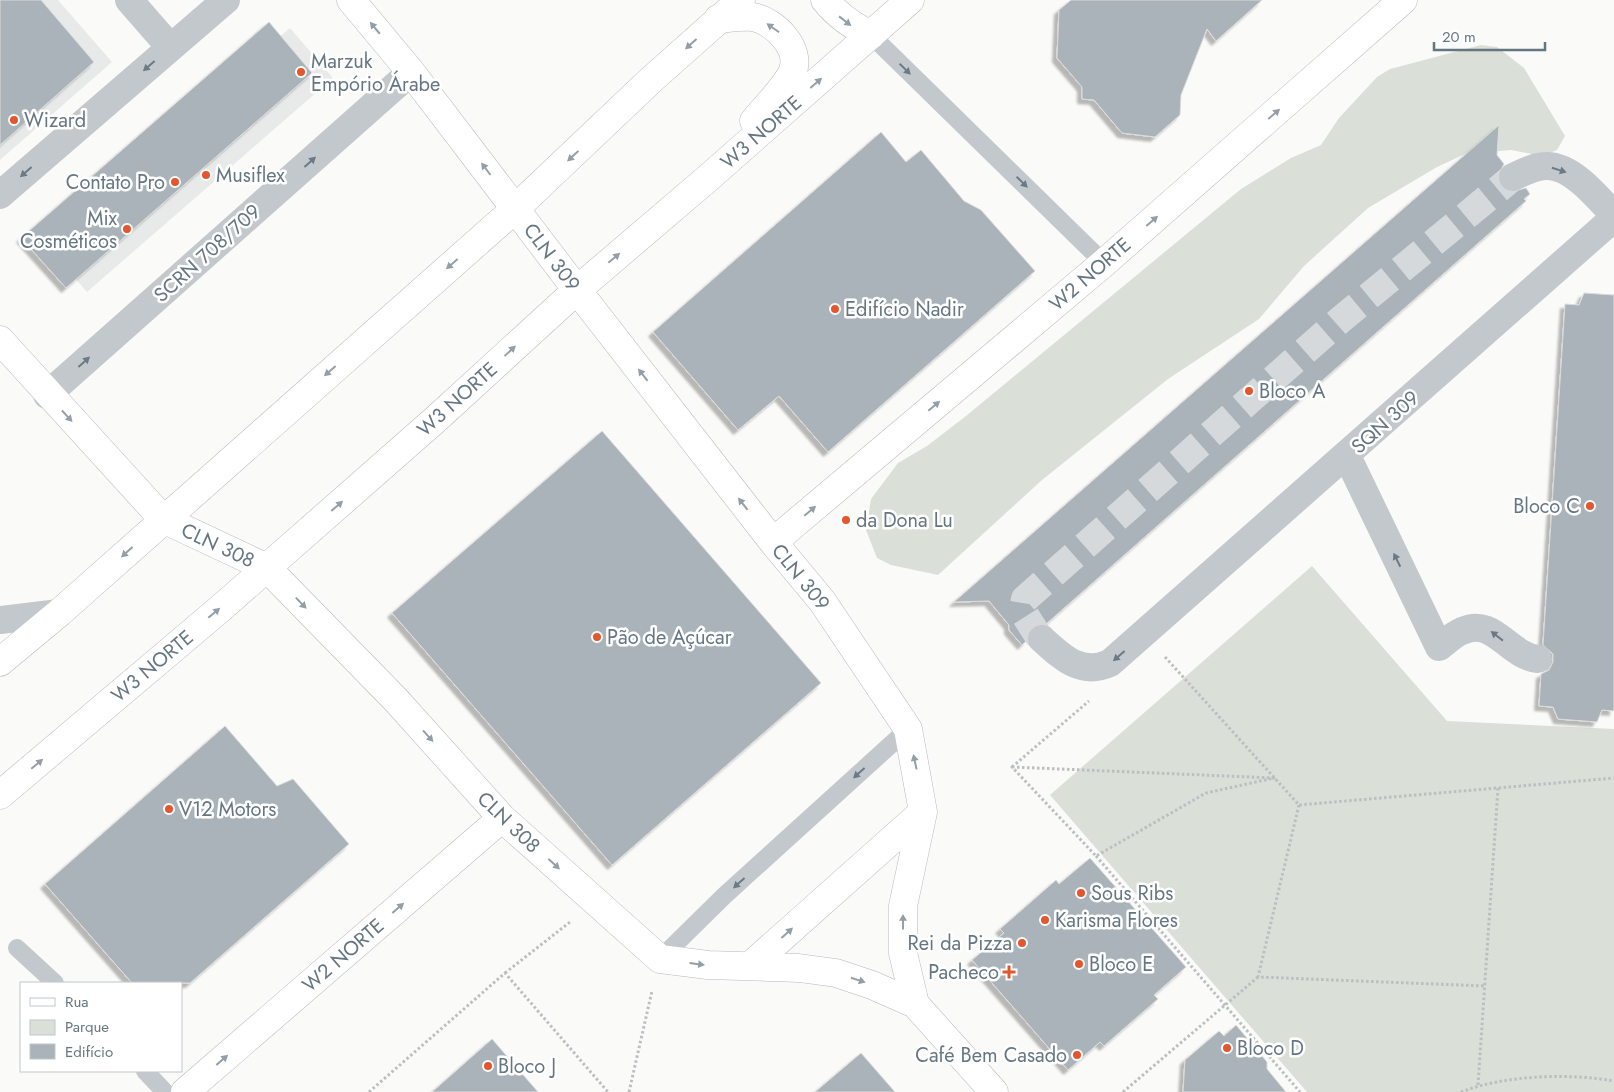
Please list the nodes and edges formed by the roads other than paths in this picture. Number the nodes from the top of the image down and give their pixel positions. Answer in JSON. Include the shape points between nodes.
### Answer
{"nodes":[{"id":1,"x":129,"y":0,"type":"edge"},
{"id":2,"x":226,"y":0,"type":"edge"},
{"id":3,"x":350,"y":0,"type":"edge"},
{"id":4,"x":741,"y":0,"type":"edge"},
{"id":5,"x":824,"y":0,"type":"edge"},
{"id":6,"x":910,"y":0,"type":"edge"},
{"id":7,"x":1403,"y":0,"type":"edge"},
{"id":8,"x":718,"y":19,"type":"junction"},
{"id":9,"x":871,"y":35,"type":"junction"},
{"id":10,"x":170,"y":47,"type":"junction"},
{"id":11,"x":412,"y":72,"type":"junction"},
{"id":12,"x":1513,"y":177,"type":"tunnel mouth"},
{"id":13,"x":708,"y":179,"type":"junction"},
{"id":14,"x":0,"y":195,"type":"edge"},
{"id":15,"x":516,"y":208,"type":"junction"},
{"id":16,"x":1614,"y":216,"type":"edge"},
{"id":17,"x":1104,"y":263,"type":"junction"},
{"id":18,"x":577,"y":290,"type":"junction"},
{"id":19,"x":0,"y":340,"type":"edge"},
{"id":20,"x":47,"y":395,"type":"junction"},
{"id":21,"x":1347,"y":456,"type":"junction"},
{"id":22,"x":163,"y":519,"type":"junction"},
{"id":23,"x":773,"y":542,"type":"junction"},
{"id":24,"x":266,"y":568,"type":"junction"},
{"id":25,"x":59,"y":613,"type":"junction"},
{"id":26,"x":0,"y":620,"type":"edge"},
{"id":27,"x":1042,"y":639,"type":"tunnel mouth"},
{"id":28,"x":1538,"y":659,"type":"dead end"},
{"id":29,"x":0,"y":662,"type":"edge"},
{"id":30,"x":908,"y":729,"type":"junction"},
{"id":31,"x":0,"y":796,"type":"edge"},
{"id":32,"x":923,"y":812,"type":"junction"},
{"id":33,"x":502,"y":818,"type":"junction"},
{"id":34,"x":17,"y":948,"type":"dead end"},
{"id":35,"x":660,"y":959,"type":"junction"},
{"id":36,"x":750,"y":966,"type":"junction"},
{"id":37,"x":54,"y":982,"type":"edge"},
{"id":38,"x":915,"y":1004,"type":"junction"},
{"id":39,"x":147,"y":1072,"type":"edge"},
{"id":40,"x":165,"y":1092,"type":"edge"},
{"id":41,"x":186,"y":1092,"type":"edge"},
{"id":42,"x":994,"y":1092,"type":"edge"}],
"edges":[{"from":1,"to":10,"type":"street"},
{"from":2,"to":10,"type":"street"},
{"from":11,"to":3,"type":"main road","one_way":true},
{"from":4,"to":8,"type":"main road"},
{"from":5,"to":9,"type":"main road","one_way":true,"via":[[852,26]]},
{"from":6,"to":9,"type":"main road","name":"W3 NORTE"},
{"from":17,"to":7,"type":"main road","name":"W2 NORTE","one_way":true},
{"from":13,"to":8,"type":"main road","one_way":true,"via":[[792,73],[794,58],[786,39],[774,26],[753,17]]},
{"from":8,"to":15,"type":"main road","one_way":true},
{"from":13,"to":9,"type":"main road","name":"W3 NORTE","one_way":true},
{"from":9,"to":17,"type":"lane","one_way":true},
{"from":10,"to":14,"type":"street","one_way":true},
{"from":15,"to":11,"type":"main road","one_way":true},
{"from":20,"to":11,"type":"street","name":"SCRN 708/709","one_way":true},
{"from":12,"to":16,"type":"street","one_way":true,"via":[[1546,166],[1573,174]]},
{"from":18,"to":13,"type":"main road","name":"W3 NORTE","one_way":true},
{"from":15,"to":18,"type":"main road","name":"CLN 309"},
{"from":15,"to":22,"type":"main road","one_way":true},
{"from":16,"to":21,"type":"street","name":"SQN 309"},
{"from":23,"to":17,"type":"main road","name":"W2 NORTE","one_way":true},
{"from":23,"to":18,"type":"main road","name":"CLN 309","one_way":true},
{"from":24,"to":18,"type":"main road","name":"W3 NORTE","one_way":true},
{"from":19,"to":20,"type":"main road"},
{"from":20,"to":22,"type":"main road","one_way":true},
{"from":21,"to":27,"type":"street","name":"SQN 309","one_way":true,"via":[[1110,664],[1094,669],[1076,666]]},
{"from":28,"to":21,"type":"street","one_way":true,"via":[[1524,657],[1487,628],[1479,626],[1462,631],[1439,647]]},
{"from":22,"to":24,"type":"main road","name":"CLN 308"},
{"from":22,"to":25,"type":"main road","one_way":true},
{"from":23,"to":30,"type":"main road","name":"CLN 309","via":[[822,601]]},
{"from":31,"to":24,"type":"main road","name":"W3 NORTE","one_way":true},
{"from":24,"to":33,"type":"main road","name":"CLN 308","one_way":true,"via":[[396,700]]},
{"from":25,"to":26,"type":"street"},
{"from":25,"to":29,"type":"main road"},
{"from":32,"to":30,"type":"main road","name":"CLN 309","one_way":true},
{"from":30,"to":35,"type":"lane","one_way":true,"via":[[724,896]]},
{"from":36,"to":32,"type":"main road","one_way":true},
{"from":38,"to":32,"type":"main road","name":"CLN 309","one_way":true,"via":[[903,953],[903,906]]},
{"from":33,"to":35,"type":"main road","name":"CLN 308","one_way":true},
{"from":41,"to":33,"type":"main road","name":"W2 NORTE","one_way":true},
{"from":34,"to":37,"type":"lane"},
{"from":35,"to":36,"type":"main road","one_way":true},
{"from":36,"to":38,"type":"main road","one_way":true,"via":[[836,973]]},
{"from":38,"to":42,"type":"main road"},
{"from":39,"to":40,"type":"lane"}]}
